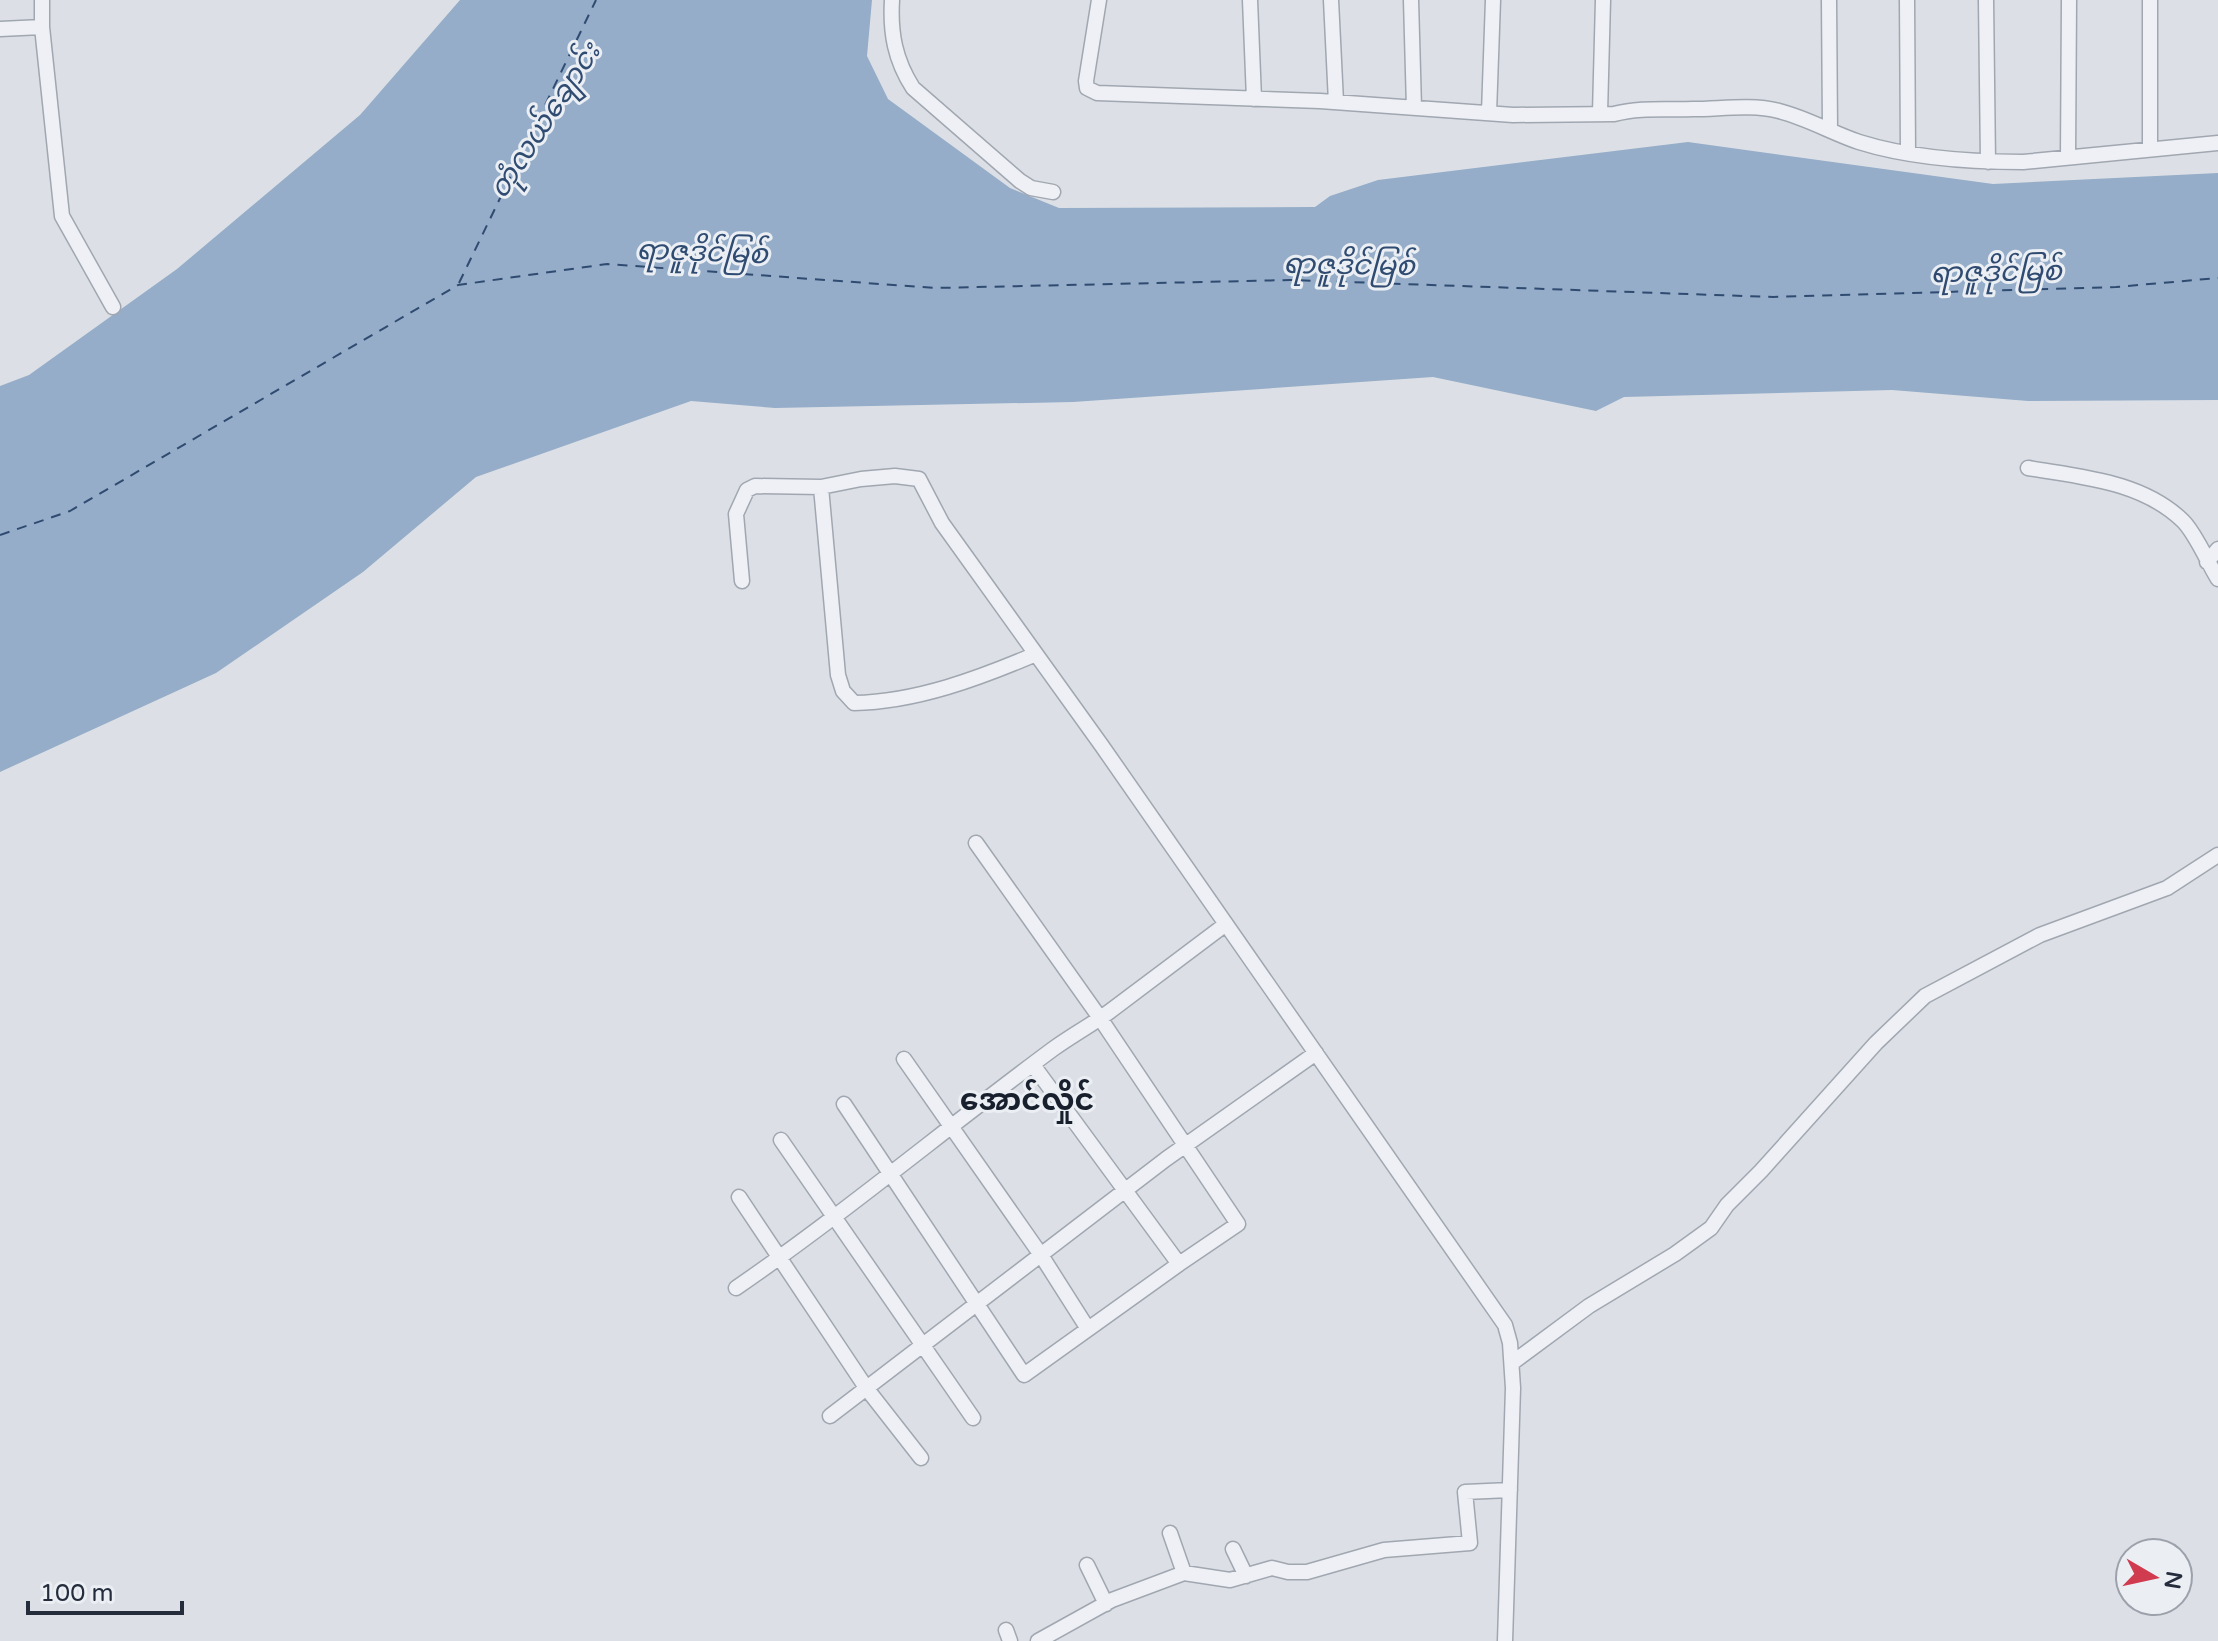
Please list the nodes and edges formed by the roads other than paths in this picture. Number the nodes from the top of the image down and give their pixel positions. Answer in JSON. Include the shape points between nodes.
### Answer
{"nodes":[{"id":1,"x":42,"y":0,"type":"edge"},
{"id":2,"x":892,"y":0,"type":"edge"},
{"id":3,"x":1099,"y":0,"type":"edge"},
{"id":4,"x":1250,"y":0,"type":"edge"},
{"id":5,"x":1331,"y":0,"type":"edge"},
{"id":6,"x":1411,"y":0,"type":"edge"},
{"id":7,"x":1493,"y":0,"type":"edge"},
{"id":8,"x":1603,"y":0,"type":"edge"},
{"id":9,"x":1829,"y":0,"type":"edge"},
{"id":10,"x":1907,"y":0,"type":"edge"},
{"id":11,"x":1986,"y":0,"type":"edge"},
{"id":12,"x":2069,"y":0,"type":"edge"},
{"id":13,"x":2150,"y":0,"type":"edge"},
{"id":14,"x":42,"y":27,"type":"junction"},
{"id":15,"x":0,"y":29,"type":"edge"},
{"id":16,"x":1254,"y":99,"type":"junction"},
{"id":17,"x":1336,"y":102,"type":"junction"},
{"id":18,"x":1414,"y":108,"type":"junction"},
{"id":19,"x":1489,"y":113,"type":"junction"},
{"id":20,"x":1600,"y":113,"type":"junction"},
{"id":21,"x":1830,"y":129,"type":"junction"},
{"id":22,"x":2218,"y":143,"type":"edge"},
{"id":23,"x":2150,"y":148,"type":"junction"},
{"id":24,"x":1908,"y":152,"type":"junction"},
{"id":25,"x":2068,"y":157,"type":"junction"},
{"id":26,"x":1988,"y":162,"type":"junction"},
{"id":27,"x":1053,"y":192,"type":"dead end"},
{"id":28,"x":113,"y":307,"type":"dead end"},
{"id":29,"x":2028,"y":468,"type":"dead end"},
{"id":30,"x":821,"y":487,"type":"junction"},
{"id":31,"x":2218,"y":549,"type":"edge"},
{"id":32,"x":2207,"y":562,"type":"junction"},
{"id":33,"x":2218,"y":579,"type":"edge"},
{"id":34,"x":742,"y":581,"type":"dead end"},
{"id":35,"x":1036,"y":654,"type":"junction"},
{"id":36,"x":976,"y":843,"type":"dead end"},
{"id":37,"x":2218,"y":855,"type":"edge"},
{"id":38,"x":1226,"y":924,"type":"junction"},
{"id":39,"x":1100,"y":1018,"type":"junction"},
{"id":40,"x":1316,"y":1053,"type":"junction"},
{"id":41,"x":904,"y":1059,"type":"dead end"},
{"id":42,"x":1033,"y":1065,"type":"junction"},
{"id":43,"x":844,"y":1104,"type":"dead end"},
{"id":44,"x":953,"y":1128,"type":"junction"},
{"id":45,"x":781,"y":1140,"type":"dead end"},
{"id":46,"x":1184,"y":1146,"type":"junction"},
{"id":47,"x":890,"y":1174,"type":"junction"},
{"id":48,"x":1126,"y":1190,"type":"junction"},
{"id":49,"x":739,"y":1197,"type":"dead end"},
{"id":50,"x":835,"y":1217,"type":"junction"},
{"id":51,"x":1041,"y":1255,"type":"junction"},
{"id":52,"x":779,"y":1259,"type":"junction"},
{"id":53,"x":1179,"y":1264,"type":"junction"},
{"id":54,"x":736,"y":1288,"type":"dead end"},
{"id":55,"x":977,"y":1304,"type":"junction"},
{"id":56,"x":1088,"y":1329,"type":"junction"},
{"id":57,"x":924,"y":1345,"type":"junction"},
{"id":58,"x":1512,"y":1363,"type":"junction"},
{"id":59,"x":867,"y":1389,"type":"junction"},
{"id":60,"x":830,"y":1416,"type":"dead end"},
{"id":61,"x":973,"y":1418,"type":"dead end"},
{"id":62,"x":921,"y":1458,"type":"dead end"},
{"id":63,"x":1510,"y":1490,"type":"junction"},
{"id":64,"x":1170,"y":1533,"type":"dead end"},
{"id":65,"x":1233,"y":1549,"type":"dead end"},
{"id":66,"x":1087,"y":1565,"type":"dead end"},
{"id":67,"x":1184,"y":1573,"type":"junction"},
{"id":68,"x":1246,"y":1576,"type":"junction"},
{"id":69,"x":1106,"y":1604,"type":"junction"},
{"id":70,"x":1038,"y":1641,"type":"edge"},
{"id":71,"x":1505,"y":1641,"type":"edge"}],
"edges":[{"from":1,"to":14,"type":"street"},
{"from":2,"to":27,"type":"street","via":[[892,38],[913,88],[1020,181]]},
{"from":3,"to":16,"type":"street","via":[[1086,81],[1091,91]]},
{"from":4,"to":16,"type":"street"},
{"from":5,"to":17,"type":"street"},
{"from":6,"to":18,"type":"street"},
{"from":7,"to":19,"type":"street"},
{"from":8,"to":20,"type":"street"},
{"from":9,"to":21,"type":"street"},
{"from":10,"to":24,"type":"street"},
{"from":11,"to":26,"type":"street"},
{"from":12,"to":25,"type":"street"},
{"from":13,"to":23,"type":"street"},
{"from":14,"to":15,"type":"street"},
{"from":14,"to":28,"type":"street","via":[[62,216]]},
{"from":16,"to":17,"type":"street"},
{"from":17,"to":18,"type":"street"},
{"from":18,"to":19,"type":"street"},
{"from":19,"to":20,"type":"street"},
{"from":20,"to":21,"type":"street","via":[[1758,108]]},
{"from":21,"to":24,"type":"street"},
{"from":22,"to":23,"type":"street"},
{"from":23,"to":25,"type":"street"},
{"from":24,"to":26,"type":"street"},
{"from":25,"to":26,"type":"street"},
{"from":29,"to":32,"type":"street","via":[[2126,487],[2158,503],[2184,523]]},
{"from":30,"to":34,"type":"street","via":[[747,490],[736,514]]},
{"from":30,"to":35,"type":"street","via":[[895,476],[919,479],[942,523]]},
{"from":30,"to":35,"type":"street","via":[[838,675],[854,703],[916,694],[992,673]]},
{"from":31,"to":32,"type":"street"},
{"from":32,"to":33,"type":"street"},
{"from":35,"to":38,"type":"street"},
{"from":36,"to":39,"type":"street"},
{"from":37,"to":58,"type":"street","via":[[2167,888],[2040,935],[1925,996],[1865,1054],[1711,1228]]},
{"from":38,"to":39,"type":"street"},
{"from":38,"to":40,"type":"street"},
{"from":39,"to":42,"type":"street"},
{"from":39,"to":46,"type":"street"},
{"from":40,"to":46,"type":"street"},
{"from":40,"to":58,"type":"street","via":[[1505,1325]]},
{"from":41,"to":44,"type":"street"},
{"from":42,"to":44,"type":"street"},
{"from":42,"to":48,"type":"street"},
{"from":43,"to":47,"type":"street"},
{"from":44,"to":47,"type":"street"},
{"from":44,"to":51,"type":"street"},
{"from":45,"to":50,"type":"street"},
{"from":46,"to":48,"type":"street"},
{"from":46,"to":53,"type":"street","via":[[1238,1224]]},
{"from":47,"to":50,"type":"street"},
{"from":47,"to":55,"type":"street"},
{"from":48,"to":51,"type":"street"},
{"from":48,"to":53,"type":"street"},
{"from":49,"to":52,"type":"street"},
{"from":50,"to":52,"type":"street"},
{"from":50,"to":57,"type":"street"},
{"from":51,"to":55,"type":"street"},
{"from":51,"to":56,"type":"street"},
{"from":52,"to":54,"type":"street"},
{"from":52,"to":59,"type":"street"},
{"from":53,"to":56,"type":"street"},
{"from":55,"to":56,"type":"street","via":[[1024,1375]]},
{"from":55,"to":57,"type":"street"},
{"from":57,"to":59,"type":"street"},
{"from":57,"to":61,"type":"street"},
{"from":58,"to":63,"type":"street"},
{"from":59,"to":60,"type":"street"},
{"from":59,"to":62,"type":"street"},
{"from":63,"to":68,"type":"street","via":[[1465,1492],[1470,1543],[1384,1550]]},
{"from":63,"to":71,"type":"street"},
{"from":64,"to":67,"type":"street"},
{"from":65,"to":68,"type":"street"},
{"from":66,"to":69,"type":"street"},
{"from":67,"to":68,"type":"street","via":[[1230,1580]]},
{"from":67,"to":69,"type":"street"},
{"from":69,"to":70,"type":"street"}]}
